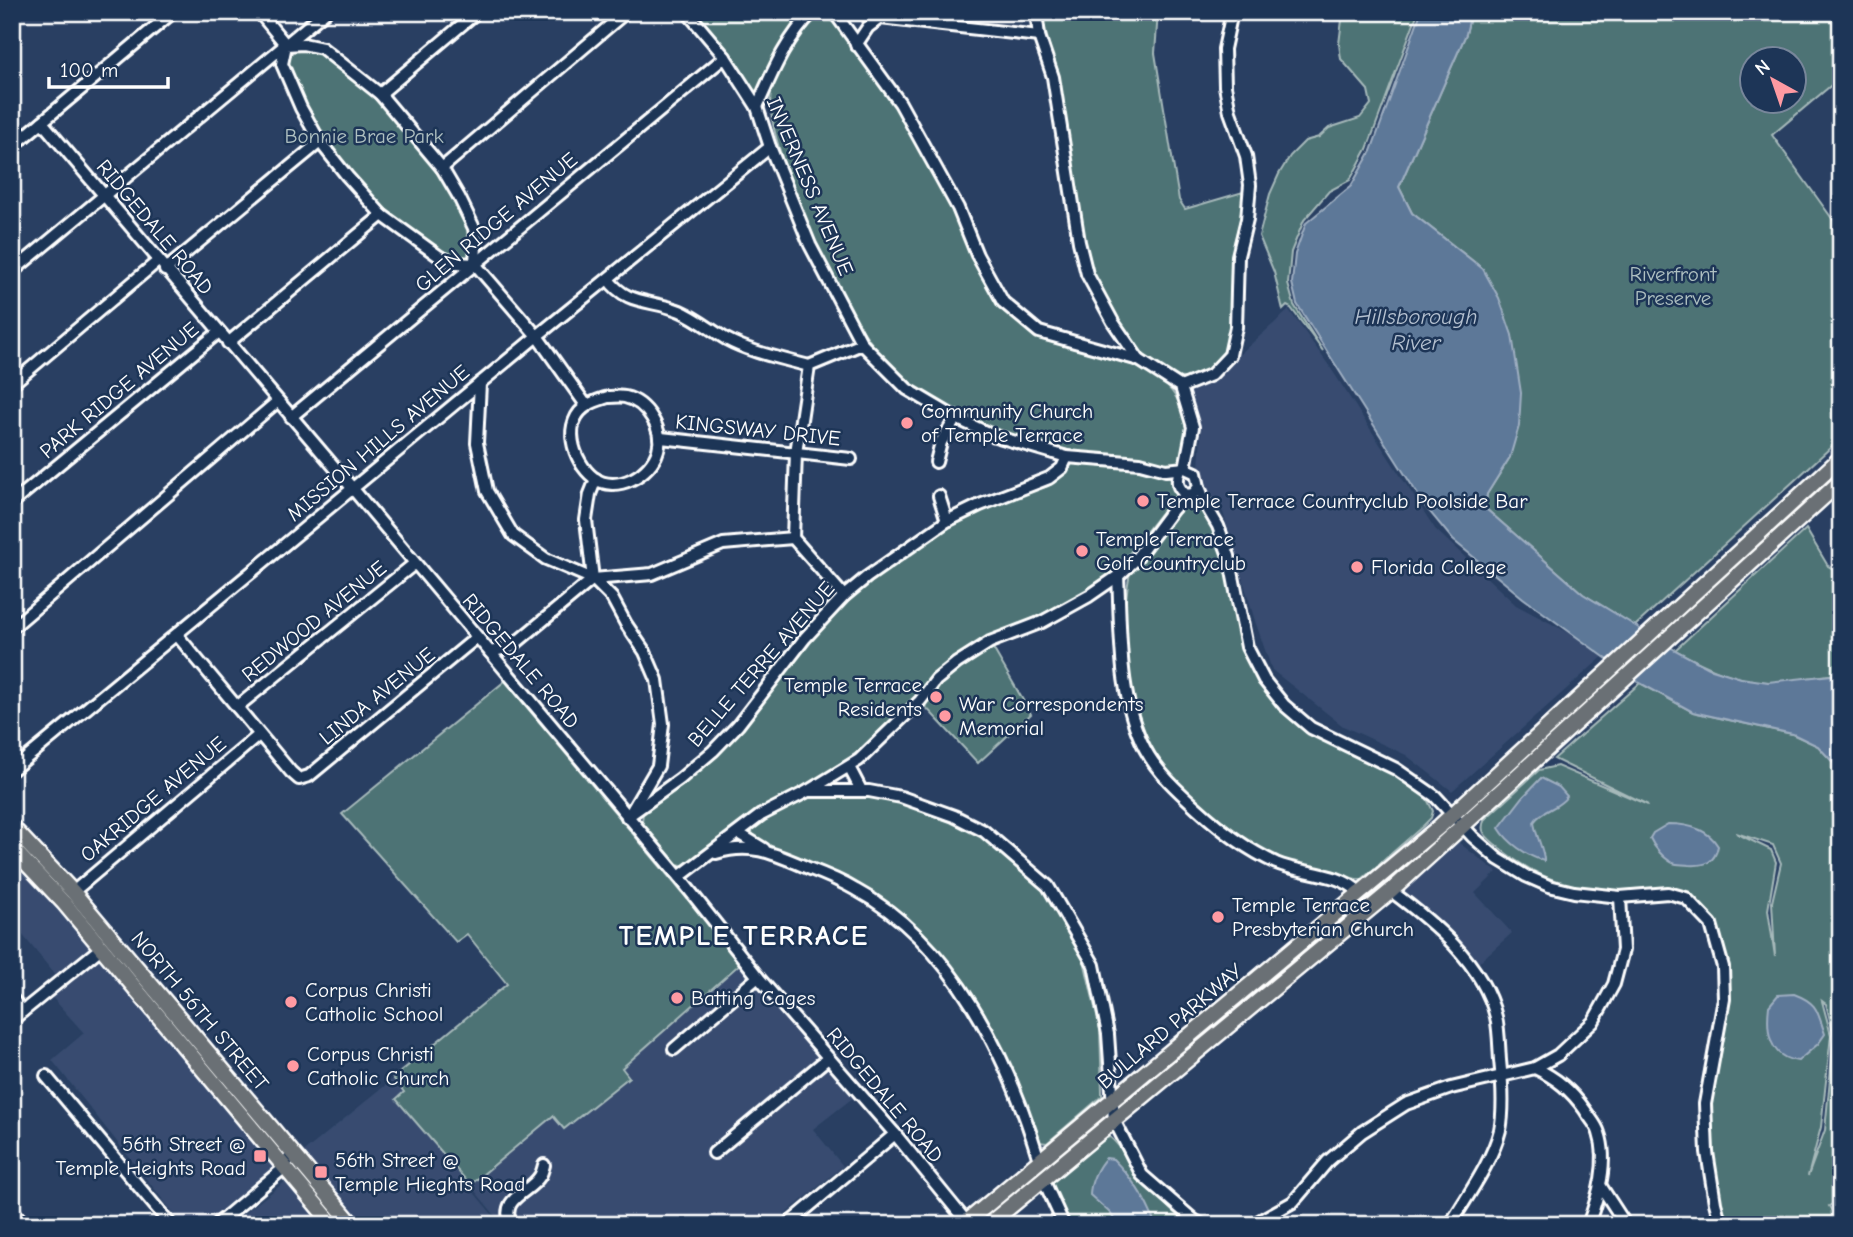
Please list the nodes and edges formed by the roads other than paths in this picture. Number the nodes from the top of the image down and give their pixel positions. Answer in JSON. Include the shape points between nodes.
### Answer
{"nodes":[{"id":1,"x":259,"y":12,"type":"edge"},
{"id":2,"x":325,"y":12,"type":"edge"},
{"id":3,"x":477,"y":12,"type":"edge"},
{"id":4,"x":626,"y":12,"type":"edge"},
{"id":5,"x":687,"y":12,"type":"edge"},
{"id":6,"x":813,"y":12,"type":"edge"},
{"id":7,"x":834,"y":12,"type":"edge"},
{"id":8,"x":859,"y":12,"type":"edge"},
{"id":9,"x":1036,"y":12,"type":"edge"},
{"id":10,"x":1232,"y":12,"type":"edge"},
{"id":11,"x":169,"y":14,"type":"edge"},
{"id":12,"x":880,"y":18,"type":"junction"},
{"id":13,"x":1039,"y":36,"type":"junction"},
{"id":14,"x":286,"y":45,"type":"junction"},
{"id":15,"x":856,"y":45,"type":"junction"},
{"id":16,"x":725,"y":57,"type":"junction"},
{"id":17,"x":380,"y":93,"type":"junction"},
{"id":18,"x":757,"y":107,"type":"junction"},
{"id":19,"x":42,"y":122,"type":"junction"},
{"id":20,"x":320,"y":142,"type":"junction"},
{"id":21,"x":12,"y":147,"type":"edge"},
{"id":22,"x":770,"y":147,"type":"junction"},
{"id":23,"x":442,"y":168,"type":"junction"},
{"id":24,"x":104,"y":197,"type":"junction"},
{"id":25,"x":382,"y":215,"type":"junction"},
{"id":26,"x":475,"y":264,"type":"junction"},
{"id":27,"x":161,"y":265,"type":"junction"},
{"id":28,"x":12,"y":272,"type":"edge"},
{"id":29,"x":607,"y":279,"type":"junction"},
{"id":30,"x":219,"y":332,"type":"junction"},
{"id":31,"x":537,"y":336,"type":"junction"},
{"id":32,"x":228,"y":343,"type":"junction"},
{"id":33,"x":862,"y":344,"type":"junction"},
{"id":34,"x":1139,"y":360,"type":"junction"},
{"id":35,"x":809,"y":366,"type":"junction"},
{"id":36,"x":480,"y":383,"type":"junction"},
{"id":37,"x":12,"y":384,"type":"edge"},
{"id":38,"x":1181,"y":387,"type":"junction"},
{"id":39,"x":278,"y":401,"type":"junction"},
{"id":40,"x":586,"y":405,"type":"junction"},
{"id":41,"x":291,"y":416,"type":"junction"},
{"id":42,"x":956,"y":418,"type":"junction"},
{"id":43,"x":661,"y":438,"type":"junction"},
{"id":44,"x":1192,"y":441,"type":"junction"},
{"id":45,"x":796,"y":453,"type":"junction"},
{"id":46,"x":1067,"y":457,"type":"junction"},
{"id":47,"x":1841,"y":458,"type":"edge"},
{"id":48,"x":851,"y":459,"type":"dead end"},
{"id":49,"x":936,"y":462,"type":"dead end"},
{"id":50,"x":596,"y":479,"type":"junction"},
{"id":51,"x":1841,"y":481,"type":"edge"},
{"id":52,"x":1186,"y":484,"type":"junction"},
{"id":53,"x":353,"y":489,"type":"junction"},
{"id":54,"x":939,"y":496,"type":"dead end"},
{"id":55,"x":12,"y":503,"type":"edge"},
{"id":56,"x":947,"y":521,"type":"junction"},
{"id":57,"x":793,"y":538,"type":"junction"},
{"id":58,"x":414,"y":564,"type":"junction"},
{"id":59,"x":1118,"y":576,"type":"junction"},
{"id":60,"x":593,"y":579,"type":"junction"},
{"id":61,"x":844,"y":596,"type":"junction"},
{"id":62,"x":12,"y":628,"type":"edge"},
{"id":63,"x":177,"y":635,"type":"junction"},
{"id":64,"x":477,"y":638,"type":"junction"},
{"id":65,"x":490,"y":652,"type":"junction"},
{"id":66,"x":237,"y":707,"type":"junction"},
{"id":67,"x":259,"y":735,"type":"junction"},
{"id":68,"x":849,"y":767,"type":"junction"},
{"id":69,"x":12,"y":770,"type":"edge"},
{"id":70,"x":861,"y":790,"type":"junction"},
{"id":71,"x":808,"y":791,"type":"junction"},
{"id":72,"x":1451,"y":815,"type":"junction"},
{"id":73,"x":627,"y":817,"type":"junction"},
{"id":74,"x":12,"y":827,"type":"edge"},
{"id":75,"x":1463,"y":828,"type":"junction"},
{"id":76,"x":738,"y":832,"type":"junction"},
{"id":77,"x":12,"y":848,"type":"edge"},
{"id":78,"x":766,"y":850,"type":"junction"},
{"id":79,"x":709,"y":855,"type":"junction"},
{"id":80,"x":679,"y":877,"type":"junction"},
{"id":81,"x":1391,"y":891,"type":"junction"},
{"id":82,"x":73,"y":892,"type":"junction"},
{"id":83,"x":1360,"y":893,"type":"junction"},
{"id":84,"x":1620,"y":897,"type":"junction"},
{"id":85,"x":106,"y":943,"type":"junction"},
{"id":86,"x":758,"y":976,"type":"junction"},
{"id":87,"x":12,"y":999,"type":"edge"},
{"id":88,"x":161,"y":1008,"type":"junction"},
{"id":89,"x":23,"y":1011,"type":"junction"},
{"id":90,"x":12,"y":1020,"type":"edge"},
{"id":91,"x":674,"y":1049,"type":"dead end"},
{"id":92,"x":828,"y":1058,"type":"junction"},
{"id":93,"x":1535,"y":1068,"type":"junction"},
{"id":94,"x":204,"y":1071,"type":"junction"},
{"id":95,"x":1502,"y":1075,"type":"junction"},
{"id":96,"x":46,"y":1076,"type":"dead end"},
{"id":97,"x":1113,"y":1100,"type":"junction"},
{"id":98,"x":252,"y":1105,"type":"junction"},
{"id":99,"x":1114,"y":1120,"type":"junction"},
{"id":100,"x":895,"y":1134,"type":"junction"},
{"id":101,"x":292,"y":1152,"type":"junction"},
{"id":102,"x":715,"y":1153,"type":"dead end"},
{"id":103,"x":1039,"y":1160,"type":"junction"},
{"id":104,"x":544,"y":1165,"type":"dead end"},
{"id":105,"x":285,"y":1167,"type":"junction"},
{"id":106,"x":1043,"y":1179,"type":"junction"},
{"id":107,"x":1600,"y":1185,"type":"junction"},
{"id":108,"x":1616,"y":1208,"type":"junction"},
{"id":109,"x":12,"y":1210,"type":"edge"},
{"id":110,"x":1589,"y":1220,"type":"edge"},
{"id":111,"x":333,"y":1223,"type":"edge"},
{"id":112,"x":966,"y":1224,"type":"edge"},
{"id":113,"x":25,"y":1225,"type":"edge"},
{"id":114,"x":171,"y":1225,"type":"edge"},
{"id":115,"x":216,"y":1225,"type":"edge"},
{"id":116,"x":353,"y":1225,"type":"edge"},
{"id":117,"x":511,"y":1225,"type":"edge"},
{"id":118,"x":787,"y":1225,"type":"edge"},
{"id":119,"x":988,"y":1225,"type":"edge"},
{"id":120,"x":1065,"y":1225,"type":"edge"},
{"id":121,"x":1203,"y":1225,"type":"edge"},
{"id":122,"x":1251,"y":1225,"type":"edge"},
{"id":123,"x":1450,"y":1225,"type":"edge"},
{"id":124,"x":1626,"y":1225,"type":"edge"},
{"id":125,"x":1721,"y":1225,"type":"edge"}],
"edges":[{"from":1,"to":14,"type":"street"},
{"from":2,"to":14,"type":"street"},
{"from":3,"to":17,"type":"street"},
{"from":4,"to":23,"type":"street"},
{"from":5,"to":16,"type":"street","name":"INVERNESS AVENUE"},
{"from":6,"to":18,"type":"street","via":[[783,52]]},
{"from":7,"to":15,"type":"street"},
{"from":8,"to":12,"type":"street"},
{"from":9,"to":13,"type":"street"},
{"from":10,"to":38,"type":"street","via":[[1224,49],[1225,86],[1250,186],[1238,256],[1236,327],[1230,355],[1211,375]]},
{"from":11,"to":19,"type":"street"},
{"from":12,"to":13,"type":"street"},
{"from":12,"to":15,"type":"street"},
{"from":13,"to":34,"type":"street","via":[[1053,77],[1087,275]]},
{"from":14,"to":17,"type":"street","via":[[322,48]]},
{"from":14,"to":20,"type":"street","via":[[282,64]]},
{"from":14,"to":24,"type":"street"},
{"from":15,"to":34,"type":"street","via":[[900,103],[1003,302],[1039,332]]},
{"from":16,"to":18,"type":"street","name":"INVERNESS AVENUE"},
{"from":16,"to":26,"type":"street","name":"GLEN RIDGE AVENUE"},
{"from":17,"to":23,"type":"street"},
{"from":18,"to":22,"type":"street","name":"INVERNESS AVENUE"},
{"from":19,"to":21,"type":"street"},
{"from":19,"to":24,"type":"street","name":"RIDGEDALE ROAD"},
{"from":20,"to":25,"type":"street"},
{"from":20,"to":27,"type":"street"},
{"from":22,"to":29,"type":"street","name":"MISSION HILLS AVENUE"},
{"from":22,"to":33,"type":"street","name":"INVERNESS AVENUE","via":[[810,245]]},
{"from":23,"to":26,"type":"street","via":[[474,228]]},
{"from":24,"to":27,"type":"street","name":"RIDGEDALE ROAD"},
{"from":24,"to":28,"type":"street"},
{"from":25,"to":26,"type":"street","via":[[439,257],[455,264]]},
{"from":25,"to":32,"type":"street","name":"PARK RIDGE AVENUE"},
{"from":26,"to":31,"type":"street"},
{"from":26,"to":41,"type":"street","name":"GLEN RIDGE AVENUE"},
{"from":27,"to":30,"type":"street","name":"RIDGEDALE ROAD"},
{"from":27,"to":37,"type":"street"},
{"from":29,"to":31,"type":"street","name":"MISSION HILLS AVENUE"},
{"from":29,"to":35,"type":"street","via":[[626,297],[682,312],[728,340]]},
{"from":30,"to":32,"type":"street","name":"RIDGEDALE ROAD"},
{"from":30,"to":55,"type":"street","name":"PARK RIDGE AVENUE"},
{"from":31,"to":36,"type":"street","name":"MISSION HILLS AVENUE"},
{"from":31,"to":40,"type":"street"},
{"from":32,"to":39,"type":"street","name":"RIDGEDALE ROAD"},
{"from":33,"to":35,"type":"street"},
{"from":33,"to":42,"type":"street","name":"INVERNESS AVENUE","via":[[907,389]]},
{"from":34,"to":38,"type":"street"},
{"from":35,"to":45,"type":"street"},
{"from":36,"to":53,"type":"street","name":"MISSION HILLS AVENUE"},
{"from":36,"to":60,"type":"street","via":[[477,443],[487,491],[513,535],[546,559]]},
{"from":38,"to":44,"type":"street","via":[[1193,427]]},
{"from":39,"to":41,"type":"street","name":"RIDGEDALE ROAD"},
{"from":39,"to":62,"type":"street"},
{"from":40,"to":43,"type":"street","via":[[608,397],[627,397],[653,419]]},
{"from":40,"to":50,"type":"street","via":[[573,424],[572,442],[575,456]]},
{"from":41,"to":53,"type":"street","name":"RIDGEDALE ROAD"},
{"from":42,"to":46,"type":"street","name":"INVERNESS AVENUE","via":[[992,435]]},
{"from":42,"to":49,"type":"street","via":[[941,442]]},
{"from":43,"to":45,"type":"street","name":"KINGSWAY DRIVE"},
{"from":43,"to":50,"type":"street","via":[[647,471],[628,481]]},
{"from":44,"to":52,"type":"street"},
{"from":44,"to":52,"type":"street","via":[[1196,473]]},
{"from":45,"to":48,"type":"street","name":"KINGSWAY DRIVE"},
{"from":45,"to":57,"type":"street"},
{"from":46,"to":52,"type":"street","name":"INVERNESS AVENUE","via":[[1140,463],[1166,470]]},
{"from":46,"to":56,"type":"street","name":"BELLE TERRE AVENUE","via":[[1049,478]]},
{"from":47,"to":72,"type":"main road","name":"BULLARD PARKWAY"},
{"from":50,"to":60,"type":"street","via":[[586,520]]},
{"from":51,"to":75,"type":"main road","name":"BULLARD PARKWAY"},
{"from":52,"to":59,"type":"street","via":[[1173,509]]},
{"from":52,"to":72,"type":"street","via":[[1218,526],[1229,556],[1247,647],[1284,705],[1311,728],[1396,769],[1435,796]]},
{"from":53,"to":58,"type":"street","name":"RIDGEDALE ROAD"},
{"from":53,"to":63,"type":"street","name":"MISSION HILLS AVENUE"},
{"from":54,"to":56,"type":"street"},
{"from":56,"to":61,"type":"street","name":"BELLE TERRE AVENUE"},
{"from":57,"to":60,"type":"street","via":[[723,544],[652,574]]},
{"from":57,"to":61,"type":"street"},
{"from":58,"to":64,"type":"street","name":"RIDGEDALE ROAD"},
{"from":58,"to":66,"type":"street","name":"REDWOOD AVENUE"},
{"from":59,"to":68,"type":"street","via":[[1042,622],[990,642],[957,663]]},
{"from":59,"to":83,"type":"street","via":[[1122,669],[1131,710],[1145,749],[1171,785],[1226,835],[1254,852],[1347,883]]},
{"from":60,"to":65,"type":"street","via":[[511,647]]},
{"from":60,"to":73,"type":"street","via":[[612,598],[657,680],[663,724],[658,766]]},
{"from":61,"to":73,"type":"street","name":"BELLE TERRE AVENUE","via":[[713,751]]},
{"from":63,"to":66,"type":"street"},
{"from":63,"to":69,"type":"street","name":"MISSION HILLS AVENUE"},
{"from":64,"to":65,"type":"street","name":"RIDGEDALE ROAD"},
{"from":64,"to":67,"type":"street","name":"LINDA AVENUE","via":[[310,776],[299,779]]},
{"from":65,"to":73,"type":"street","name":"RIDGEDALE ROAD"},
{"from":66,"to":67,"type":"street"},
{"from":67,"to":82,"type":"street","name":"OAKRIDGE AVENUE"},
{"from":68,"to":70,"type":"street"},
{"from":68,"to":71,"type":"street"},
{"from":70,"to":71,"type":"street"},
{"from":70,"to":97,"type":"street","via":[[901,797],[984,831],[1048,886],[1094,965],[1108,1034]]},
{"from":71,"to":76,"type":"street"},
{"from":72,"to":75,"type":"street"},
{"from":72,"to":83,"type":"main road","name":"BULLARD PARKWAY"},
{"from":73,"to":80,"type":"street","name":"RIDGEDALE ROAD"},
{"from":74,"to":82,"type":"main road","name":"NORTH 56TH STREET"},
{"from":75,"to":81,"type":"main road","name":"BULLARD PARKWAY"},
{"from":75,"to":84,"type":"street","via":[[1526,876],[1574,892]]},
{"from":76,"to":78,"type":"street"},
{"from":76,"to":79,"type":"street"},
{"from":77,"to":85,"type":"main road","name":"NORTH 56TH STREET"},
{"from":78,"to":79,"type":"street","via":[[730,849]]},
{"from":78,"to":103,"type":"street","via":[[858,891],[896,917],[949,970],[1005,1068]]},
{"from":79,"to":80,"type":"street"},
{"from":80,"to":86,"type":"street","name":"RIDGEDALE ROAD"},
{"from":81,"to":95,"type":"street","via":[[1423,914],[1482,983],[1496,1017]]},
{"from":81,"to":99,"type":"main road","name":"BULLARD PARKWAY"},
{"from":82,"to":85,"type":"main road","name":"NORTH 56TH STREET"},
{"from":83,"to":97,"type":"main road","name":"BULLARD PARKWAY"},
{"from":84,"to":93,"type":"street","via":[[1623,950],[1614,984],[1593,1022],[1558,1055]]},
{"from":84,"to":125,"type":"street","via":[[1668,893],[1686,898],[1711,924],[1717,943],[1724,999],[1704,1104],[1707,1152]]},
{"from":85,"to":88,"type":"main road","name":"NORTH 56TH STREET"},
{"from":85,"to":89,"type":"street"},
{"from":86,"to":91,"type":"street"},
{"from":86,"to":92,"type":"street","name":"RIDGEDALE ROAD"},
{"from":87,"to":89,"type":"street"},
{"from":88,"to":94,"type":"main road","name":"NORTH 56TH STREET"},
{"from":88,"to":98,"type":"main road","name":"NORTH 56TH STREET"},
{"from":89,"to":90,"type":"street"},
{"from":92,"to":100,"type":"street","name":"RIDGEDALE ROAD"},
{"from":92,"to":102,"type":"street"},
{"from":93,"to":95,"type":"street"},
{"from":93,"to":107,"type":"street","via":[[1554,1077],[1576,1097],[1599,1132],[1603,1155]]},
{"from":94,"to":98,"type":"main road","via":[[215,1073],[236,1098]]},
{"from":94,"to":105,"type":"main road","name":"NORTH 56TH STREET"},
{"from":95,"to":122,"type":"street","via":[[1406,1104],[1328,1161],[1293,1202]]},
{"from":95,"to":123,"type":"street","via":[[1500,1129]]},
{"from":96,"to":114,"type":"street"},
{"from":97,"to":99,"type":"street"},
{"from":97,"to":103,"type":"main road","name":"BULLARD PARKWAY"},
{"from":98,"to":101,"type":"main road","name":"NORTH 56TH STREET"},
{"from":99,"to":106,"type":"main road","name":"BULLARD PARKWAY"},
{"from":99,"to":121,"type":"street","via":[[1142,1175]]},
{"from":100,"to":112,"type":"street","name":"RIDGEDALE ROAD"},
{"from":100,"to":118,"type":"street"},
{"from":101,"to":105,"type":"street"},
{"from":101,"to":116,"type":"main road","name":"NORTH 56TH STREET"},
{"from":103,"to":112,"type":"main road","name":"BULLARD PARKWAY"},
{"from":104,"to":117,"type":"street","via":[[540,1177],[509,1206]]},
{"from":105,"to":111,"type":"main road","name":"NORTH 56TH STREET"},
{"from":105,"to":115,"type":"street"},
{"from":106,"to":119,"type":"main road","name":"BULLARD PARKWAY"},
{"from":106,"to":120,"type":"street"},
{"from":107,"to":108,"type":"street"},
{"from":107,"to":110,"type":"street"},
{"from":108,"to":110,"type":"street"},
{"from":108,"to":124,"type":"street"},
{"from":109,"to":113,"type":"street"}]}
